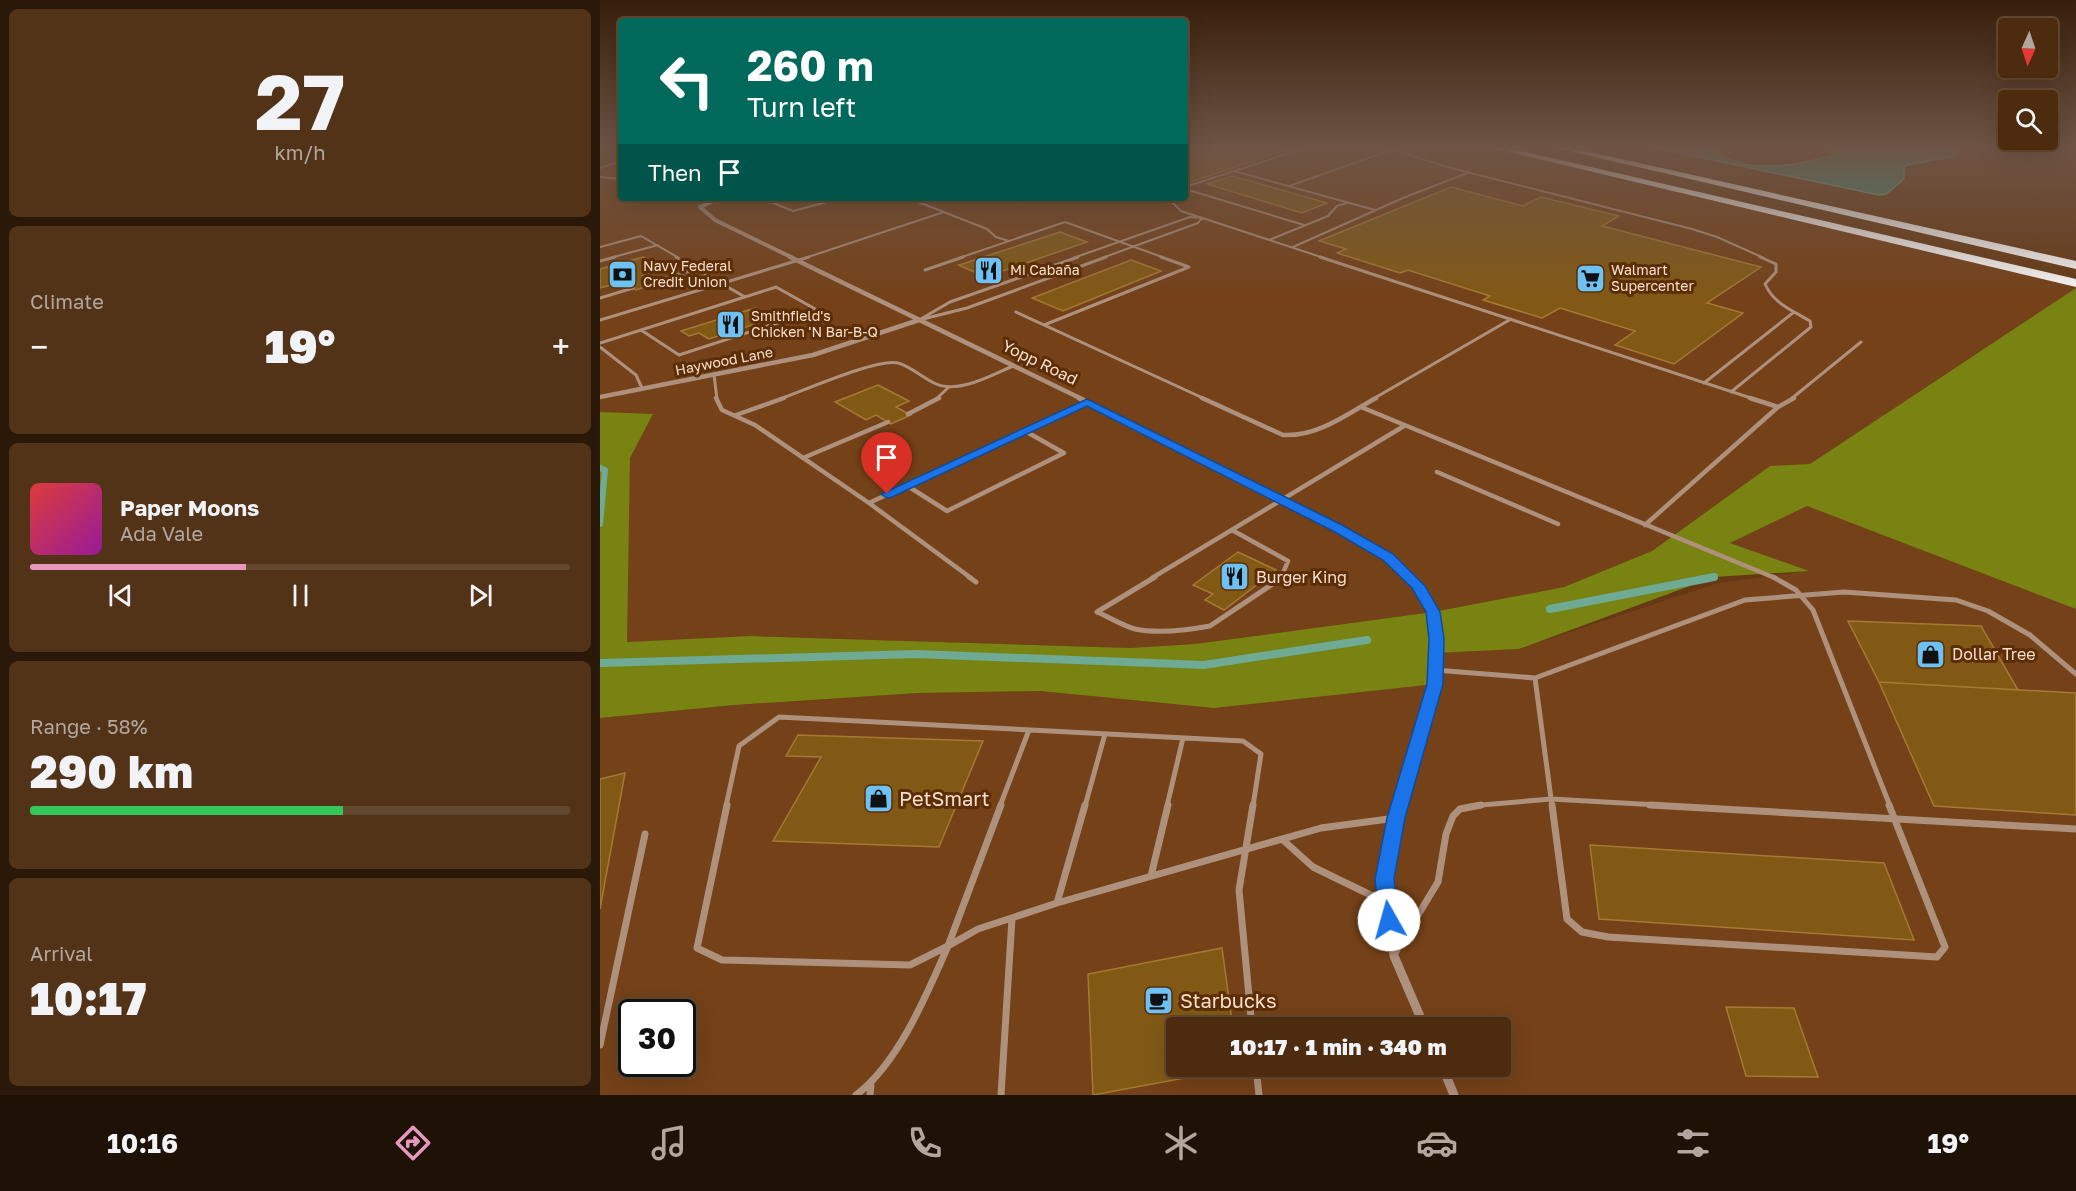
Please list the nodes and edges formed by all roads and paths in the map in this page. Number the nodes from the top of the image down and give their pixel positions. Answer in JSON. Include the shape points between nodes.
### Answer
{"nodes":[{"id":1,"x":1217,"y":198,"type":"edge"},
{"id":2,"x":1333,"y":198,"type":"edge"},
{"id":3,"x":1401,"y":198,"type":"edge"},
{"id":4,"x":1577,"y":198,"type":"edge"},
{"id":5,"x":1712,"y":198,"type":"edge"},
{"id":6,"x":1782,"y":198,"type":"edge"},
{"id":7,"x":713,"y":201,"type":"edge"},
{"id":8,"x":768,"y":201,"type":"edge"},
{"id":9,"x":831,"y":201,"type":"edge"},
{"id":10,"x":916,"y":201,"type":"edge"},
{"id":11,"x":1171,"y":201,"type":"edge"},
{"id":12,"x":1347,"y":202,"type":"junction"},
{"id":13,"x":1375,"y":210,"type":"junction"},
{"id":14,"x":944,"y":212,"type":"junction"},
{"id":15,"x":1202,"y":218,"type":"junction"},
{"id":16,"x":1304,"y":225,"type":"junction"},
{"id":17,"x":1269,"y":240,"type":"junction"},
{"id":18,"x":1009,"y":241,"type":"junction"},
{"id":19,"x":1120,"y":242,"type":"junction"},
{"id":20,"x":658,"y":245,"type":"junction"},
{"id":21,"x":600,"y":247,"type":"edge"},
{"id":22,"x":1132,"y":247,"type":"junction"},
{"id":23,"x":1292,"y":247,"type":"junction"},
{"id":24,"x":600,"y":261,"type":"edge"},
{"id":25,"x":798,"y":261,"type":"junction"},
{"id":26,"x":2076,"y":265,"type":"edge"},
{"id":27,"x":699,"y":268,"type":"junction"},
{"id":28,"x":925,"y":270,"type":"dead end"},
{"id":29,"x":654,"y":282,"type":"dead end"},
{"id":30,"x":724,"y":283,"type":"junction"},
{"id":31,"x":2076,"y":283,"type":"edge"},
{"id":32,"x":633,"y":288,"type":"dead end"},
{"id":33,"x":746,"y":297,"type":"junction"},
{"id":34,"x":600,"y":298,"type":"edge"},
{"id":35,"x":1016,"y":312,"type":"dead end"},
{"id":36,"x":1794,"y":312,"type":"junction"},
{"id":37,"x":1511,"y":319,"type":"junction"},
{"id":38,"x":600,"y":320,"type":"edge"},
{"id":39,"x":919,"y":320,"type":"junction"},
{"id":40,"x":1044,"y":325,"type":"junction"},
{"id":41,"x":641,"y":330,"type":"junction"},
{"id":42,"x":1861,"y":342,"type":"dead end"},
{"id":43,"x":600,"y":345,"type":"edge"},
{"id":44,"x":1013,"y":366,"type":"junction"},
{"id":45,"x":714,"y":375,"type":"junction"},
{"id":46,"x":1704,"y":383,"type":"junction"},
{"id":47,"x":949,"y":387,"type":"junction"},
{"id":48,"x":642,"y":388,"type":"junction"},
{"id":49,"x":1731,"y":392,"type":"junction"},
{"id":50,"x":600,"y":397,"type":"edge"},
{"id":51,"x":1087,"y":402,"type":"junction"},
{"id":52,"x":1361,"y":407,"type":"junction"},
{"id":53,"x":1778,"y":407,"type":"junction"},
{"id":54,"x":908,"y":414,"type":"dead end"},
{"id":55,"x":736,"y":415,"type":"junction"},
{"id":56,"x":888,"y":422,"type":"dead end"},
{"id":57,"x":1404,"y":426,"type":"junction"},
{"id":58,"x":1025,"y":431,"type":"junction"},
{"id":59,"x":803,"y":458,"type":"junction"},
{"id":60,"x":1437,"y":472,"type":"dead end"},
{"id":61,"x":906,"y":485,"type":"junction"},
{"id":62,"x":1282,"y":500,"type":"junction"},
{"id":63,"x":869,"y":503,"type":"junction"},
{"id":64,"x":1557,"y":524,"type":"dead end"},
{"id":65,"x":1645,"y":525,"type":"junction"},
{"id":66,"x":1232,"y":530,"type":"junction"},
{"id":67,"x":976,"y":582,"type":"dead end"},
{"id":68,"x":1800,"y":594,"type":"junction"},
{"id":69,"x":1435,"y":670,"type":"junction"},
{"id":70,"x":2076,"y":674,"type":"edge"},
{"id":71,"x":1534,"y":678,"type":"junction"},
{"id":72,"x":1029,"y":730,"type":"junction"},
{"id":73,"x":1105,"y":734,"type":"junction"},
{"id":74,"x":1183,"y":738,"type":"junction"},
{"id":75,"x":1551,"y":799,"type":"junction"},
{"id":76,"x":1896,"y":817,"type":"junction"},
{"id":77,"x":1396,"y":818,"type":"junction"},
{"id":78,"x":2076,"y":829,"type":"edge"},
{"id":79,"x":645,"y":834,"type":"dead end"},
{"id":80,"x":1282,"y":840,"type":"junction"},
{"id":81,"x":1247,"y":850,"type":"junction"},
{"id":82,"x":1151,"y":876,"type":"junction"},
{"id":83,"x":1057,"y":903,"type":"junction"},
{"id":84,"x":1387,"y":903,"type":"junction"},
{"id":85,"x":1012,"y":918,"type":"junction"},
{"id":86,"x":948,"y":946,"type":"junction"},
{"id":87,"x":1394,"y":956,"type":"junction"},
{"id":88,"x":1251,"y":1017,"type":"edge"},
{"id":89,"x":1420,"y":1017,"type":"edge"},
{"id":90,"x":600,"y":1044,"type":"edge"},
{"id":91,"x":1257,"y":1077,"type":"edge"},
{"id":92,"x":1447,"y":1077,"type":"edge"},
{"id":93,"x":872,"y":1084,"type":"junction"},
{"id":94,"x":856,"y":1095,"type":"edge"},
{"id":95,"x":870,"y":1095,"type":"edge"},
{"id":96,"x":1001,"y":1095,"type":"edge"},
{"id":97,"x":1258,"y":1095,"type":"edge"},
{"id":98,"x":1454,"y":1095,"type":"edge"}],
"edges":[{"from":1,"to":16,"type":"lane"},
{"from":2,"to":12,"type":"lane"},
{"from":3,"to":13,"type":"lane"},
{"from":4,"to":36,"type":"lane","via":[[1717,237],[1776,264],[1776,272],[1765,284],[1769,296],[1779,306]]},
{"from":5,"to":31,"type":"highway"},
{"from":6,"to":26,"type":"highway"},
{"from":7,"to":25,"type":"street","name":"Yopp Road","via":[[700,207],[715,220]]},
{"from":8,"to":9,"type":"lane","via":[[793,211]]},
{"from":10,"to":14,"type":"lane"},
{"from":11,"to":15,"type":"lane","via":[[1181,211]]},
{"from":12,"to":13,"type":"lane"},
{"from":12,"to":16,"type":"lane","via":[[1328,216]]},
{"from":13,"to":23,"type":"lane"},
{"from":14,"to":18,"type":"lane"},
{"from":14,"to":25,"type":"lane"},
{"from":15,"to":17,"type":"lane"},
{"from":15,"to":19,"type":"lane","via":[[1190,217]]},
{"from":15,"to":22,"type":"lane","via":[[1198,223]]},
{"from":16,"to":17,"type":"lane"},
{"from":17,"to":23,"type":"lane"},
{"from":18,"to":19,"type":"lane","via":[[1065,222]]},
{"from":18,"to":28,"type":"lane"},
{"from":19,"to":22,"type":"lane"},
{"from":19,"to":39,"type":"lane","via":[[950,302]]},
{"from":20,"to":21,"type":"lane","via":[[641,236]]},
{"from":20,"to":24,"type":"lane"},
{"from":20,"to":27,"type":"lane"},
{"from":22,"to":39,"type":"lane","via":[[967,308]]},
{"from":22,"to":40,"type":"lane","via":[[1189,267]]},
{"from":23,"to":37,"type":"lane"},
{"from":25,"to":30,"type":"lane"},
{"from":25,"to":39,"type":"street","name":"Yopp Road"},
{"from":27,"to":29,"type":"lane"},
{"from":27,"to":30,"type":"lane"},
{"from":30,"to":33,"type":"lane"},
{"from":30,"to":38,"type":"lane"},
{"from":32,"to":34,"type":"lane"},
{"from":33,"to":41,"type":"lane"},
{"from":33,"to":41,"type":"lane","via":[[777,287],[817,310],[679,355]]},
{"from":35,"to":40,"type":"lane"},
{"from":36,"to":46,"type":"lane"},
{"from":36,"to":49,"type":"lane","via":[[1810,321],[1811,327]]},
{"from":37,"to":46,"type":"lane"},
{"from":37,"to":52,"type":"lane"},
{"from":39,"to":44,"type":"street","name":"Yopp Road"},
{"from":39,"to":45,"type":"street","name":"Haywood Lane","via":[[813,355]]},
{"from":40,"to":52,"type":"lane","via":[[1282,435],[1315,432]]},
{"from":41,"to":43,"type":"lane"},
{"from":42,"to":53,"type":"lane"},
{"from":43,"to":48,"type":"lane","via":[[636,375]]},
{"from":44,"to":47,"type":"lane","via":[[972,383]]},
{"from":44,"to":51,"type":"street","name":"Yopp Road"},
{"from":45,"to":48,"type":"street","name":"Haywood Lane"},
{"from":45,"to":55,"type":"lane","via":[[717,403],[722,410]]},
{"from":46,"to":49,"type":"lane"},
{"from":47,"to":54,"type":"lane","via":[[940,397]]},
{"from":47,"to":55,"type":"lane","via":[[937,385],[898,363],[880,363]]},
{"from":48,"to":50,"type":"street","name":"Haywood Lane"},
{"from":49,"to":53,"type":"lane"},
{"from":51,"to":58,"type":"lane"},
{"from":51,"to":62,"type":"street","name":"Yopp Road"},
{"from":52,"to":57,"type":"lane"},
{"from":53,"to":65,"type":"lane"},
{"from":55,"to":59,"type":"lane"},
{"from":56,"to":59,"type":"lane"},
{"from":57,"to":62,"type":"lane"},
{"from":57,"to":65,"type":"lane"},
{"from":58,"to":61,"type":"lane"},
{"from":58,"to":61,"type":"lane","via":[[1064,453],[947,511]]},
{"from":59,"to":63,"type":"lane"},
{"from":60,"to":64,"type":"lane"},
{"from":61,"to":63,"type":"lane"},
{"from":62,"to":66,"type":"lane"},
{"from":62,"to":69,"type":"street","name":"Yopp Road","via":[[1388,557],[1418,586],[1433,612],[1437,639]]},
{"from":63,"to":67,"type":"lane"},
{"from":65,"to":68,"type":"lane","via":[[1771,576]]},
{"from":66,"to":66,"type":"lane","via":[[1282,556],[1288,561],[1286,571],[1282,578],[1210,626],[1158,632],[1135,629],[1097,612]]},
{"from":68,"to":70,"type":"lane","via":[[1909,595],[1956,600],[1988,611],[2030,635]]},
{"from":68,"to":71,"type":"lane","via":[[1745,600],[1718,608]]},
{"from":68,"to":76,"type":"lane","via":[[1813,610]]},
{"from":69,"to":71,"type":"lane"},
{"from":69,"to":77,"type":"street","name":"Yopp Road","via":[[1435,684]]},
{"from":71,"to":75,"type":"lane"},
{"from":72,"to":73,"type":"lane"},
{"from":72,"to":86,"type":"lane"},
{"from":72,"to":86,"type":"lane","via":[[779,717],[739,746],[698,948],[722,960],[910,965]]},
{"from":73,"to":74,"type":"lane"},
{"from":73,"to":83,"type":"lane"},
{"from":74,"to":81,"type":"lane","via":[[1243,741],[1261,754]]},
{"from":74,"to":82,"type":"lane"},
{"from":75,"to":76,"type":"lane"},
{"from":75,"to":76,"type":"lane","via":[[1567,919],[1582,932],[1608,937],[1937,957],[1946,947]]},
{"from":75,"to":87,"type":"lane","via":[[1489,803],[1462,808],[1454,816],[1445,835],[1438,881]]},
{"from":76,"to":78,"type":"lane"},
{"from":77,"to":80,"type":"lane","via":[[1321,828]]},
{"from":77,"to":84,"type":"street","name":"Yopp Road","via":[[1385,879]]},
{"from":79,"to":90,"type":"lane"},
{"from":80,"to":81,"type":"lane"},
{"from":80,"to":84,"type":"lane","via":[[1313,867]]},
{"from":81,"to":82,"type":"lane"},
{"from":81,"to":88,"type":"lane","via":[[1239,890]]},
{"from":82,"to":83,"type":"lane"},
{"from":83,"to":85,"type":"lane"},
{"from":84,"to":87,"type":"street","name":"Yopp Road"},
{"from":85,"to":86,"type":"lane","via":[[978,928]]},
{"from":85,"to":96,"type":"lane"},
{"from":86,"to":93,"type":"lane","via":[[916,1018]]},
{"from":87,"to":89,"type":"street","name":"Yopp Road"},
{"from":91,"to":97,"type":"lane"},
{"from":92,"to":98,"type":"street"},
{"from":93,"to":94,"type":"lane"},
{"from":93,"to":95,"type":"lane"}]}
